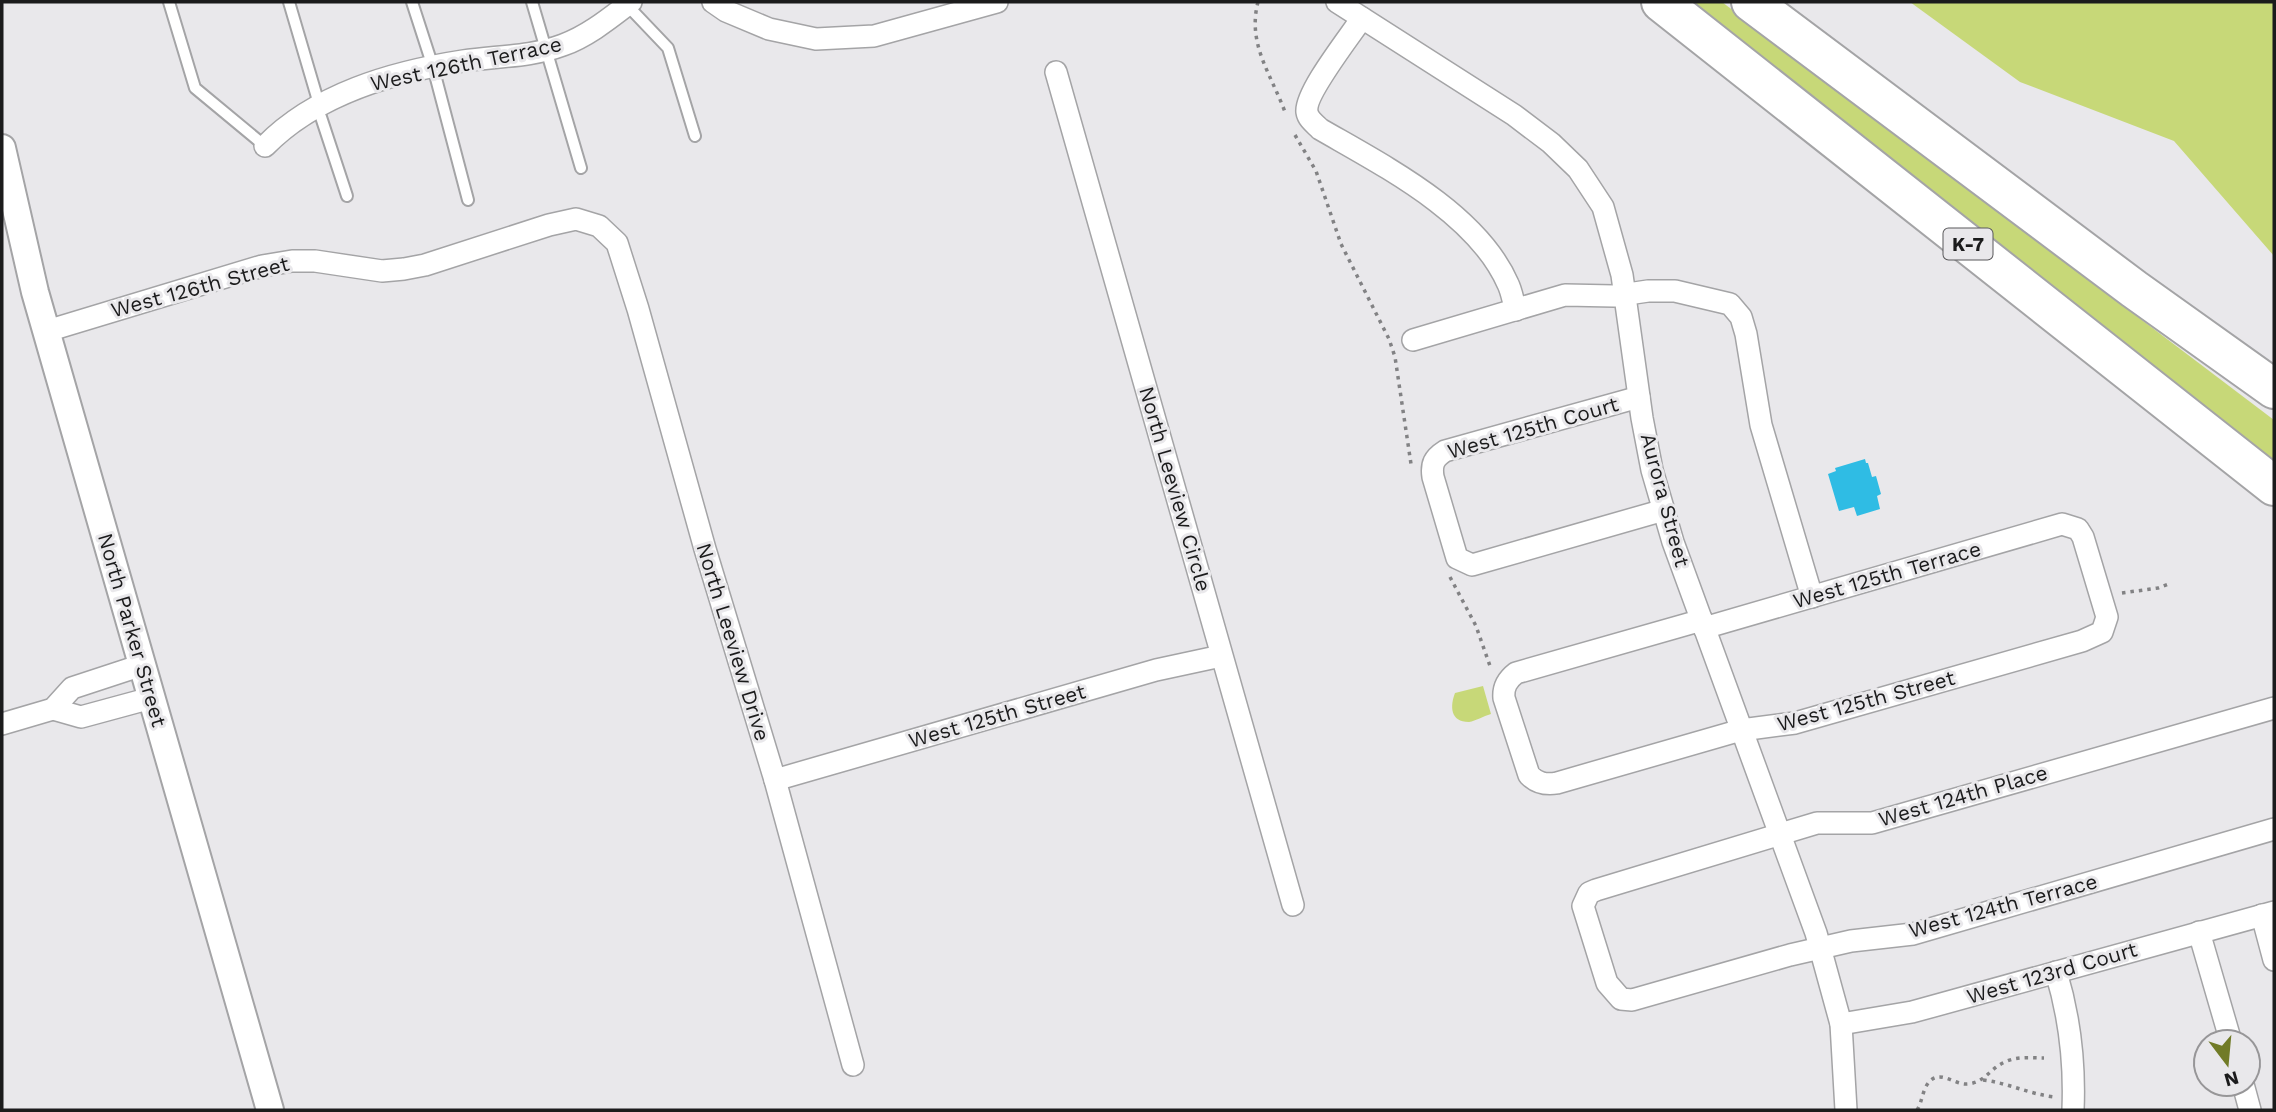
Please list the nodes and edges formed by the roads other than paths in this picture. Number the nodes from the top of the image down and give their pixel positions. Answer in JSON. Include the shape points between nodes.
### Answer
{"nodes":[{"id":1,"x":169,"y":2,"type":"edge"},
{"id":2,"x":289,"y":2,"type":"edge"},
{"id":3,"x":412,"y":2,"type":"edge"},
{"id":4,"x":532,"y":2,"type":"edge"},
{"id":5,"x":713,"y":2,"type":"edge"},
{"id":6,"x":997,"y":2,"type":"edge"},
{"id":7,"x":1337,"y":2,"type":"edge"},
{"id":8,"x":1661,"y":2,"type":"edge"},
{"id":9,"x":1751,"y":2,"type":"edge"},
{"id":10,"x":629,"y":3,"type":"edge"},
{"id":11,"x":934,"y":10,"type":"edge"},
{"id":12,"x":1362,"y":18,"type":"junction"},
{"id":13,"x":546,"y":50,"type":"junction"},
{"id":14,"x":433,"y":67,"type":"junction"},
{"id":15,"x":1056,"y":72,"type":"dead end"},
{"id":16,"x":317,"y":106,"type":"junction"},
{"id":17,"x":695,"y":136,"type":"dead end"},
{"id":18,"x":265,"y":146,"type":"joint"},
{"id":19,"x":2,"y":148,"type":"edge"},
{"id":20,"x":582,"y":168,"type":"dead end"},
{"id":21,"x":347,"y":196,"type":"dead end"},
{"id":22,"x":468,"y":200,"type":"dead end"},
{"id":23,"x":599,"y":226,"type":"joint"},
{"id":24,"x":1625,"y":296,"type":"junction"},
{"id":25,"x":1516,"y":310,"type":"junction"},
{"id":26,"x":47,"y":331,"type":"junction"},
{"id":27,"x":1413,"y":340,"type":"dead end"},
{"id":28,"x":2274,"y":389,"type":"edge"},
{"id":29,"x":1639,"y":397,"type":"junction"},
{"id":30,"x":2274,"y":486,"type":"edge"},
{"id":31,"x":1664,"y":510,"type":"junction"},
{"id":32,"x":2071,"y":526,"type":"joint"},
{"id":33,"x":1812,"y":597,"type":"junction"},
{"id":34,"x":1703,"y":624,"type":"junction"},
{"id":35,"x":1221,"y":656,"type":"junction"},
{"id":36,"x":142,"y":666,"type":"junction"},
{"id":37,"x":1506,"y":684,"type":"joint"},
{"id":38,"x":151,"y":698,"type":"junction"},
{"id":39,"x":2274,"y":708,"type":"edge"},
{"id":40,"x":52,"y":709,"type":"junction"},
{"id":41,"x":2,"y":724,"type":"edge"},
{"id":42,"x":1741,"y":730,"type":"junction"},
{"id":43,"x":775,"y":780,"type":"junction"},
{"id":44,"x":2274,"y":829,"type":"edge"},
{"id":45,"x":1779,"y":835,"type":"junction"},
{"id":46,"x":1293,"y":905,"type":"dead end"},
{"id":47,"x":2268,"y":914,"type":"edge"},
{"id":48,"x":2199,"y":932,"type":"junction"},
{"id":49,"x":1820,"y":949,"type":"junction"},
{"id":50,"x":2274,"y":960,"type":"edge"},
{"id":51,"x":2056,"y":972,"type":"junction"},
{"id":52,"x":1611,"y":990,"type":"joint"},
{"id":53,"x":1841,"y":1024,"type":"junction"},
{"id":54,"x":2227,"y":1028,"type":"edge"},
{"id":55,"x":853,"y":1065,"type":"dead end"},
{"id":56,"x":2067,"y":1104,"type":"edge"},
{"id":57,"x":270,"y":1110,"type":"edge"},
{"id":58,"x":1846,"y":1110,"type":"edge"}],
"edges":[{"from":1,"to":18,"type":"lane","via":[[195,88]]},
{"from":2,"to":16,"type":"lane"},
{"from":3,"to":14,"type":"lane"},
{"from":4,"to":13,"type":"lane"},
{"from":5,"to":11,"type":"street","via":[[769,29],[816,38],[874,36]]},
{"from":6,"to":11,"type":"street"},
{"from":7,"to":12,"type":"street","name":"Aurora Street"},
{"from":8,"to":30,"type":"highway","number":"K-7"},
{"from":9,"to":28,"type":"highway"},
{"from":10,"to":13,"type":"street","name":"West 126th Terrace","via":[[596,28]]},
{"from":10,"to":17,"type":"lane","via":[[668,48]]},
{"from":12,"to":24,"type":"street","name":"Aurora Street","via":[[1514,115],[1578,169],[1603,207]]},
{"from":12,"to":25,"type":"street","via":[[1312,93],[1307,112],[1310,119],[1428,193],[1448,211],[1500,270]]},
{"from":13,"to":14,"type":"street","name":"West 126th Terrace"},
{"from":13,"to":20,"type":"lane"},
{"from":14,"to":16,"type":"street","name":"West 126th Terrace","via":[[356,88]]},
{"from":14,"to":22,"type":"lane"},
{"from":15,"to":35,"type":"street","name":"North Leeview Circle"},
{"from":16,"to":18,"type":"street","name":"West 126th Terrace"},
{"from":16,"to":21,"type":"lane"},
{"from":19,"to":26,"type":"street","name":"North Parker Street"},
{"from":23,"to":26,"type":"street","name":"West 126th Street","via":[[576,219],[404,269],[382,271],[315,261],[262,266]]},
{"from":23,"to":43,"type":"street","name":"North Leeview Drive","via":[[617,243],[638,309]]},
{"from":24,"to":25,"type":"street","via":[[1565,295]]},
{"from":24,"to":29,"type":"street","name":"Aurora Street"},
{"from":24,"to":33,"type":"street","via":[[1675,291],[1730,304],[1741,317],[1761,425]]},
{"from":25,"to":27,"type":"street"},
{"from":26,"to":36,"type":"street","name":"North Parker Street"},
{"from":29,"to":31,"type":"street","name":"Aurora Street"},
{"from":29,"to":31,"type":"street","name":"West 125th Court","via":[[1445,451],[1437,456],[1433,477],[1457,558],[1472,565]]},
{"from":31,"to":34,"type":"street","name":"Aurora Street"},
{"from":32,"to":33,"type":"street","name":"West 125th Terrace","via":[[2053,527]]},
{"from":32,"to":42,"type":"street","name":"West 125th Street","via":[[2083,537],[2107,617],[2096,636],[1795,723]]},
{"from":33,"to":34,"type":"street","name":"West 125th Terrace"},
{"from":34,"to":37,"type":"street","name":"West 125th Terrace","via":[[1516,673]]},
{"from":34,"to":42,"type":"street","name":"Aurora Street"},
{"from":35,"to":43,"type":"street","name":"West 125th Street","via":[[1156,670]]},
{"from":35,"to":46,"type":"street","name":"North Leeview Circle"},
{"from":36,"to":38,"type":"street","name":"North Parker Street"},
{"from":36,"to":40,"type":"street","via":[[72,688]]},
{"from":37,"to":42,"type":"street","name":"West 125th Street","via":[[1504,698],[1527,771],[1547,785]]},
{"from":38,"to":40,"type":"street","via":[[81,717]]},
{"from":38,"to":57,"type":"street","name":"North Parker Street"},
{"from":39,"to":45,"type":"street","name":"West 124th Place","via":[[1872,823],[1817,823]]},
{"from":40,"to":41,"type":"street"},
{"from":42,"to":45,"type":"street","name":"Aurora Street"},
{"from":43,"to":55,"type":"street","name":"North Leeview Drive"},
{"from":44,"to":49,"type":"street","name":"West 124th Terrace","via":[[1913,934]]},
{"from":45,"to":49,"type":"street","name":"Aurora Street"},
{"from":45,"to":52,"type":"street","name":"West 124th Place","via":[[1589,893],[1583,906]]},
{"from":47,"to":48,"type":"street","name":"West 123rd Court"},
{"from":47,"to":50,"type":"street"},
{"from":48,"to":51,"type":"street","name":"West 123rd Court"},
{"from":48,"to":54,"type":"street"},
{"from":49,"to":52,"type":"street","name":"West 124th Terrace","via":[[1632,999],[1621,999]]},
{"from":49,"to":53,"type":"street","name":"Aurora Street"},
{"from":51,"to":53,"type":"street","name":"West 123rd Court","via":[[1912,1012]]},
{"from":51,"to":56,"type":"street","via":[[2073,1050]]},
{"from":53,"to":58,"type":"street","name":"Aurora Street"}]}
